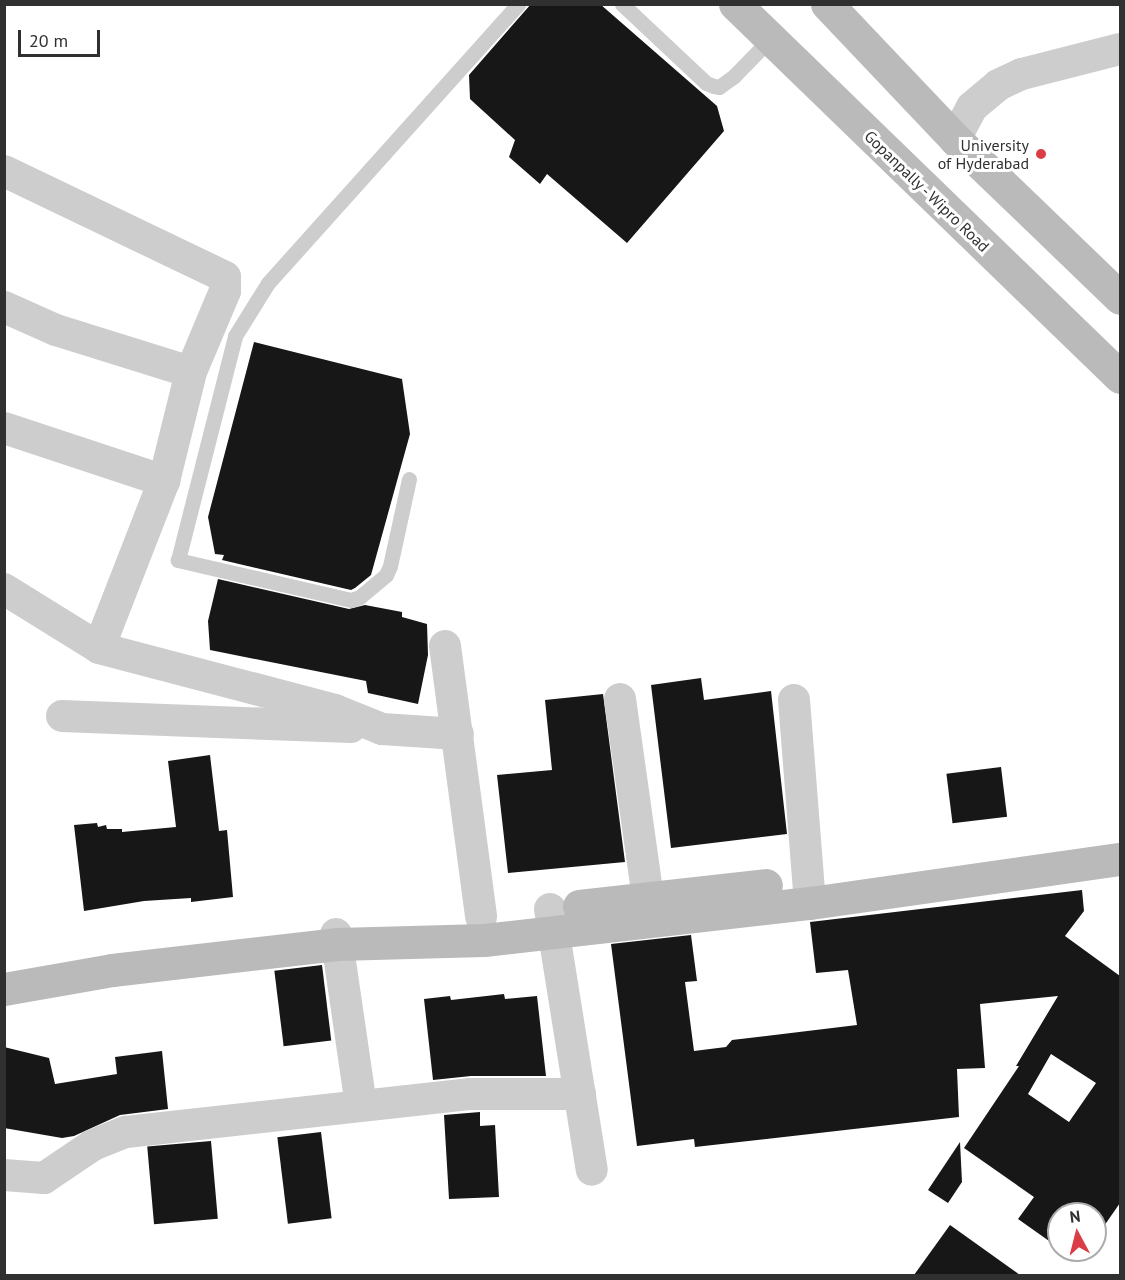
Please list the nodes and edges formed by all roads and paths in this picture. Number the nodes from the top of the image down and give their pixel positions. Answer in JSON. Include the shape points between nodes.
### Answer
{"nodes":[{"id":1,"x":518,"y":4,"type":"edge"},
{"id":2,"x":622,"y":4,"type":"edge"},
{"id":3,"x":735,"y":4,"type":"edge"},
{"id":4,"x":827,"y":4,"type":"edge"},
{"id":5,"x":770,"y":39,"type":"junction"},
{"id":6,"x":1120,"y":49,"type":"edge"},
{"id":7,"x":955,"y":138,"type":"junction"},
{"id":8,"x":4,"y":171,"type":"edge"},
{"id":9,"x":1120,"y":298,"type":"edge"},
{"id":10,"x":4,"y":307,"type":"edge"},
{"id":11,"x":191,"y":372,"type":"junction"},
{"id":12,"x":1120,"y":376,"type":"edge"},
{"id":13,"x":4,"y":428,"type":"edge"},
{"id":14,"x":409,"y":478,"type":"dead end"},
{"id":15,"x":164,"y":481,"type":"junction"},
{"id":16,"x":4,"y":590,"type":"edge"},
{"id":17,"x":445,"y":646,"type":"dead end"},
{"id":18,"x":99,"y":648,"type":"junction"},
{"id":19,"x":620,"y":699,"type":"dead end"},
{"id":20,"x":794,"y":700,"type":"dead end"},
{"id":21,"x":62,"y":716,"type":"dead end"},
{"id":22,"x":382,"y":729,"type":"junction"},
{"id":23,"x":458,"y":734,"type":"junction"},
{"id":24,"x":1120,"y":837,"type":"edge"},
{"id":25,"x":1120,"y":859,"type":"edge"},
{"id":26,"x":808,"y":892,"type":"junction"},
{"id":27,"x":648,"y":897,"type":"junction"},
{"id":28,"x":481,"y":917,"type":"junction"},
{"id":29,"x":551,"y":920,"type":"junction"},
{"id":30,"x":336,"y":939,"type":"junction"},
{"id":31,"x":4,"y":971,"type":"edge"},
{"id":32,"x":4,"y":989,"type":"edge"},
{"id":33,"x":580,"y":1094,"type":"junction"},
{"id":34,"x":361,"y":1105,"type":"junction"},
{"id":35,"x":592,"y":1170,"type":"dead end"},
{"id":36,"x":4,"y":1175,"type":"edge"}],
"edges":[{"from":1,"to":14,"type":"lane","via":[[268,283],[235,336],[178,560],[351,600],[360,597],[386,575],[390,566]]},
{"from":2,"to":5,"type":"lane","via":[[706,83],[714,86],[719,87],[734,76]]},
{"from":3,"to":5,"type":"street","name":"Gopanpally - Wipro Road"},
{"from":4,"to":7,"type":"street"},
{"from":5,"to":12,"type":"street","name":"Gopanpally - Wipro Road"},
{"from":6,"to":7,"type":"street","via":[[1022,74],[998,85],[972,107]]},
{"from":7,"to":9,"type":"street"},
{"from":8,"to":11,"type":"street","via":[[225,277],[225,291]]},
{"from":10,"to":11,"type":"street","via":[[56,330]]},
{"from":11,"to":15,"type":"street"},
{"from":13,"to":15,"type":"street"},
{"from":15,"to":18,"type":"street"},
{"from":16,"to":18,"type":"street"},
{"from":17,"to":23,"type":"street"},
{"from":18,"to":22,"type":"street","via":[[334,710]]},
{"from":19,"to":27,"type":"street"},
{"from":20,"to":26,"type":"street"},
{"from":21,"to":22,"type":"street"},
{"from":22,"to":23,"type":"street"},
{"from":23,"to":28,"type":"street"},
{"from":24,"to":26,"type":"street"},
{"from":25,"to":26,"type":"street"},
{"from":26,"to":27,"type":"street"},
{"from":26,"to":29,"type":"street"},
{"from":27,"to":29,"type":"street"},
{"from":28,"to":29,"type":"street"},
{"from":28,"to":30,"type":"street"},
{"from":29,"to":30,"type":"street","via":[[484,940]]},
{"from":29,"to":33,"type":"street"},
{"from":30,"to":31,"type":"street"},
{"from":30,"to":32,"type":"street"},
{"from":30,"to":34,"type":"street"},
{"from":33,"to":34,"type":"street","via":[[471,1094]]},
{"from":33,"to":35,"type":"street"},
{"from":34,"to":36,"type":"street","via":[[126,1131],[93,1145],[44,1178]]}]}
